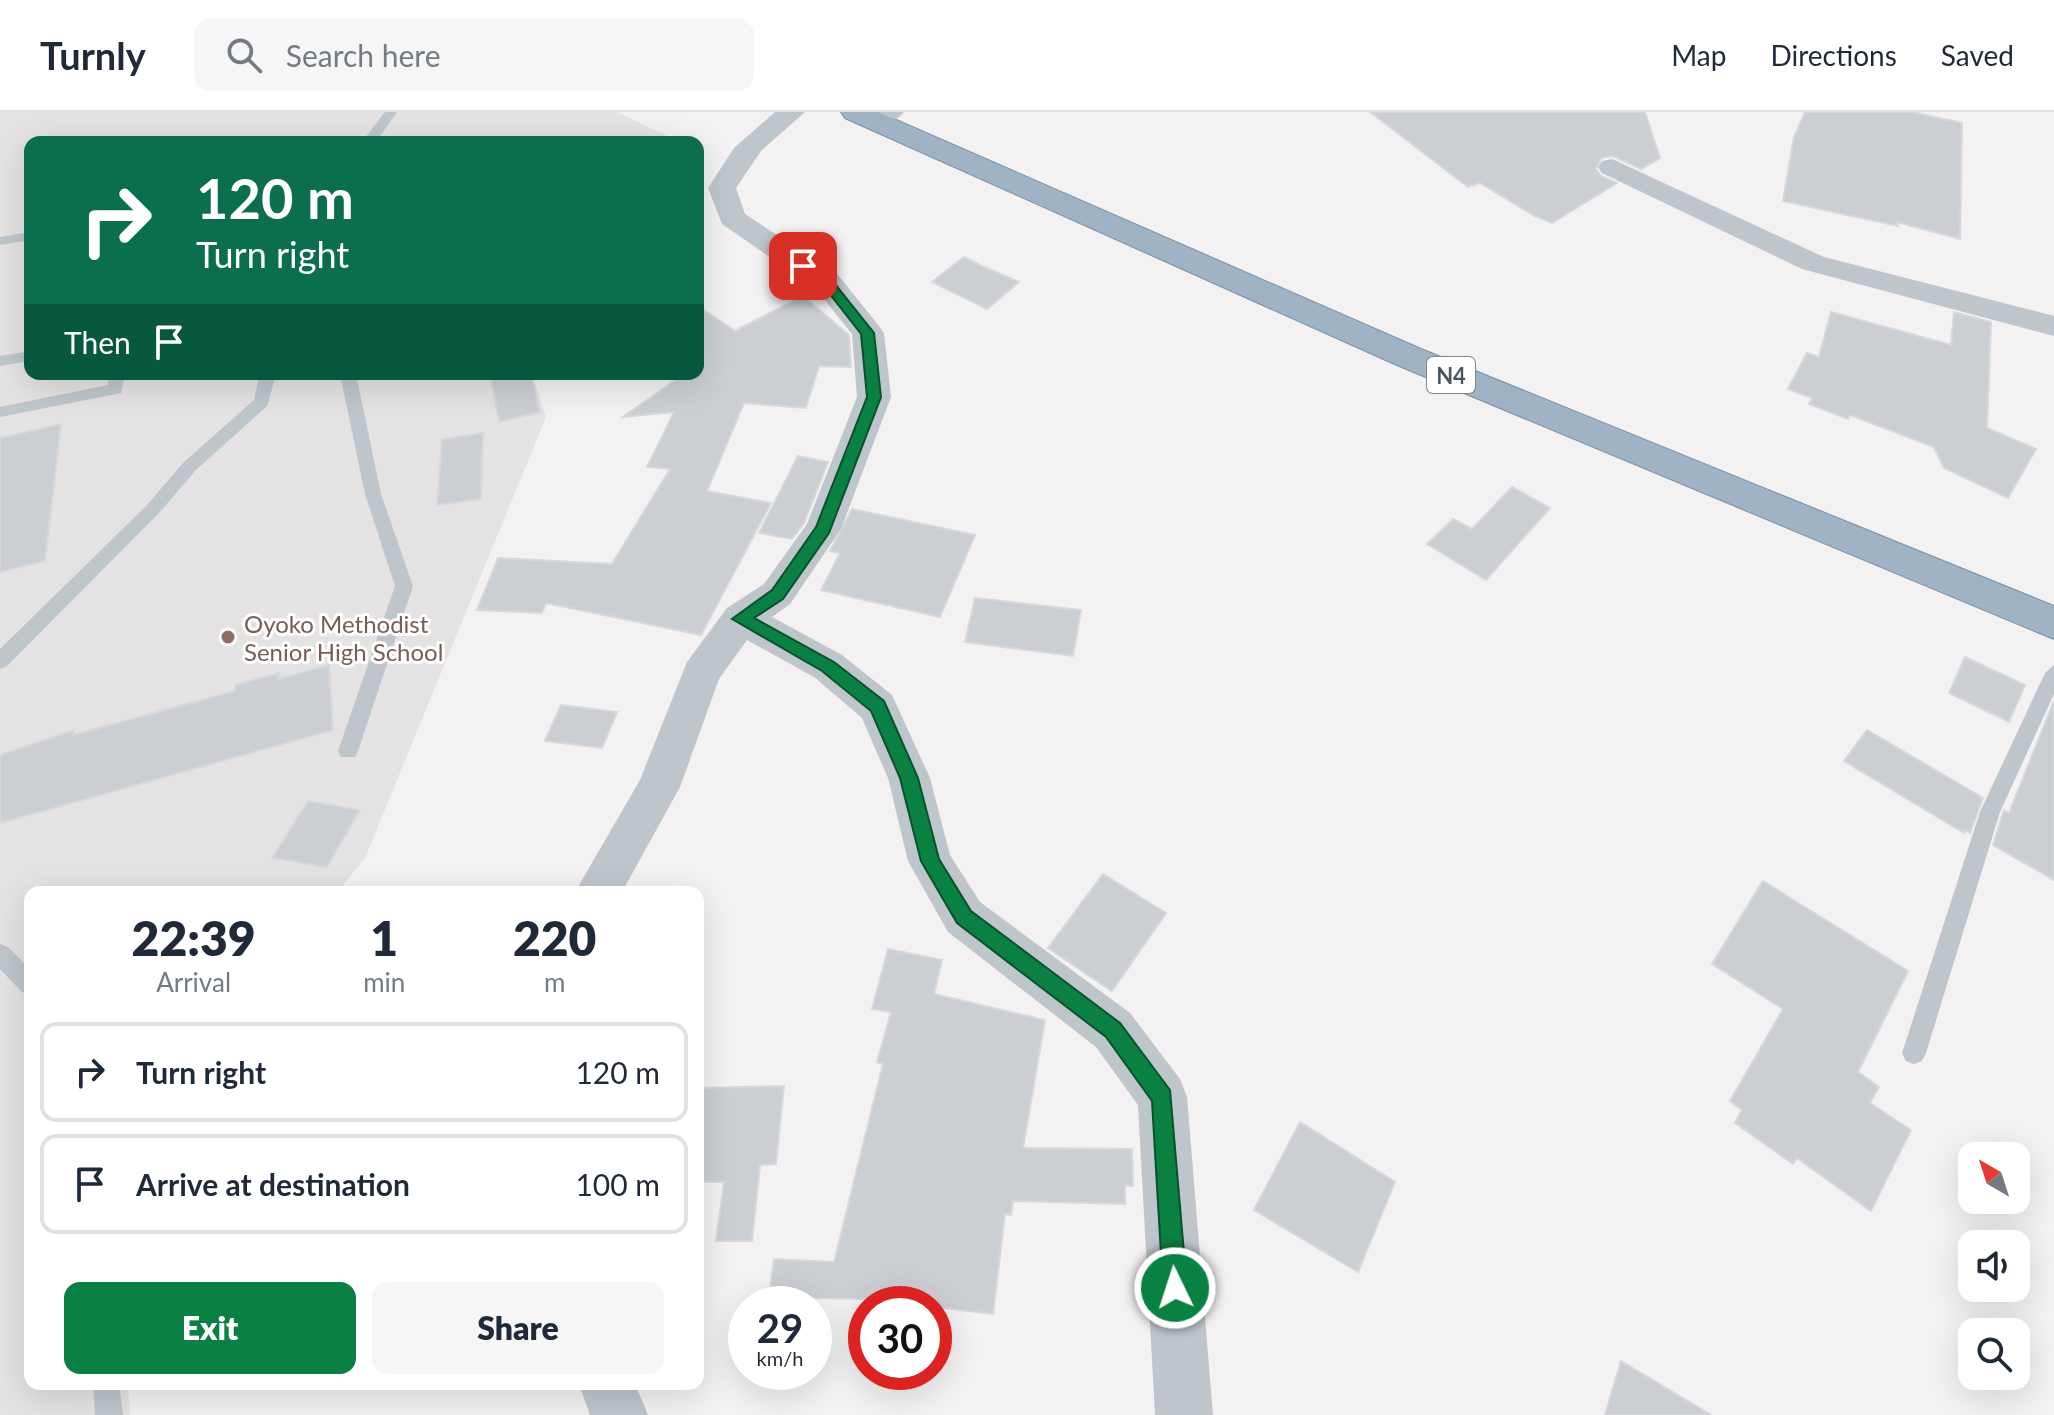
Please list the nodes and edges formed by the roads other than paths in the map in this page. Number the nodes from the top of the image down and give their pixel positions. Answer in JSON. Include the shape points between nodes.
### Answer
{"nodes":[{"id":1,"x":391,"y":112,"type":"edge"},
{"id":2,"x":792,"y":112,"type":"edge"},
{"id":3,"x":873,"y":114,"type":"edge"},
{"id":4,"x":373,"y":136,"type":"edge"},
{"id":5,"x":1612,"y":167,"type":"dead end"},
{"id":6,"x":24,"y":237,"type":"edge"},
{"id":7,"x":0,"y":241,"type":"edge"},
{"id":8,"x":2054,"y":326,"type":"edge"},
{"id":9,"x":24,"y":357,"type":"edge"},
{"id":10,"x":0,"y":361,"type":"edge"},
{"id":11,"x":116,"y":380,"type":"edge"},
{"id":12,"x":266,"y":380,"type":"edge"},
{"id":13,"x":349,"y":380,"type":"edge"},
{"id":14,"x":0,"y":412,"type":"edge"},
{"id":15,"x":741,"y":619,"type":"junction"},
{"id":16,"x":2054,"y":623,"type":"edge"},
{"id":17,"x":0,"y":661,"type":"edge"},
{"id":18,"x":2054,"y":673,"type":"edge"},
{"id":19,"x":348,"y":751,"type":"dead end"},
{"id":20,"x":601,"y":886,"type":"edge"},
{"id":21,"x":0,"y":954,"type":"edge"},
{"id":22,"x":24,"y":978,"type":"edge"},
{"id":23,"x":1914,"y":1053,"type":"dead end"},
{"id":24,"x":107,"y":1390,"type":"edge"},
{"id":25,"x":609,"y":1390,"type":"edge"},
{"id":26,"x":109,"y":1415,"type":"edge"},
{"id":27,"x":619,"y":1415,"type":"edge"},
{"id":28,"x":1184,"y":1415,"type":"edge"}],
"edges":[{"from":1,"to":4,"type":"lane"},
{"from":2,"to":15,"type":"street","via":[[736,159],[722,188],[732,218],[827,282],[868,333],[874,397],[823,529],[777,594]]},
{"from":3,"to":16,"type":"highway","number":"N4","via":[[1409,357]]},
{"from":5,"to":8,"type":"street","via":[[1813,263]]},
{"from":6,"to":7,"type":"lane"},
{"from":9,"to":10,"type":"lane"},
{"from":11,"to":14,"type":"lane","via":[[115,389]]},
{"from":12,"to":17,"type":"lane","via":[[261,402],[190,466]]},
{"from":13,"to":19,"type":"lane","via":[[373,494],[404,586]]},
{"from":15,"to":20,"type":"street","via":[[701,673],[659,787]]},
{"from":15,"to":28,"type":"street","via":[[828,666],[878,707],[909,778],[930,861],[964,917],[1113,1030],[1162,1097]]},
{"from":18,"to":23,"type":"lane","via":[[1990,812]]},
{"from":21,"to":22,"type":"lane"},
{"from":24,"to":26,"type":"lane"},
{"from":25,"to":27,"type":"street"}]}
